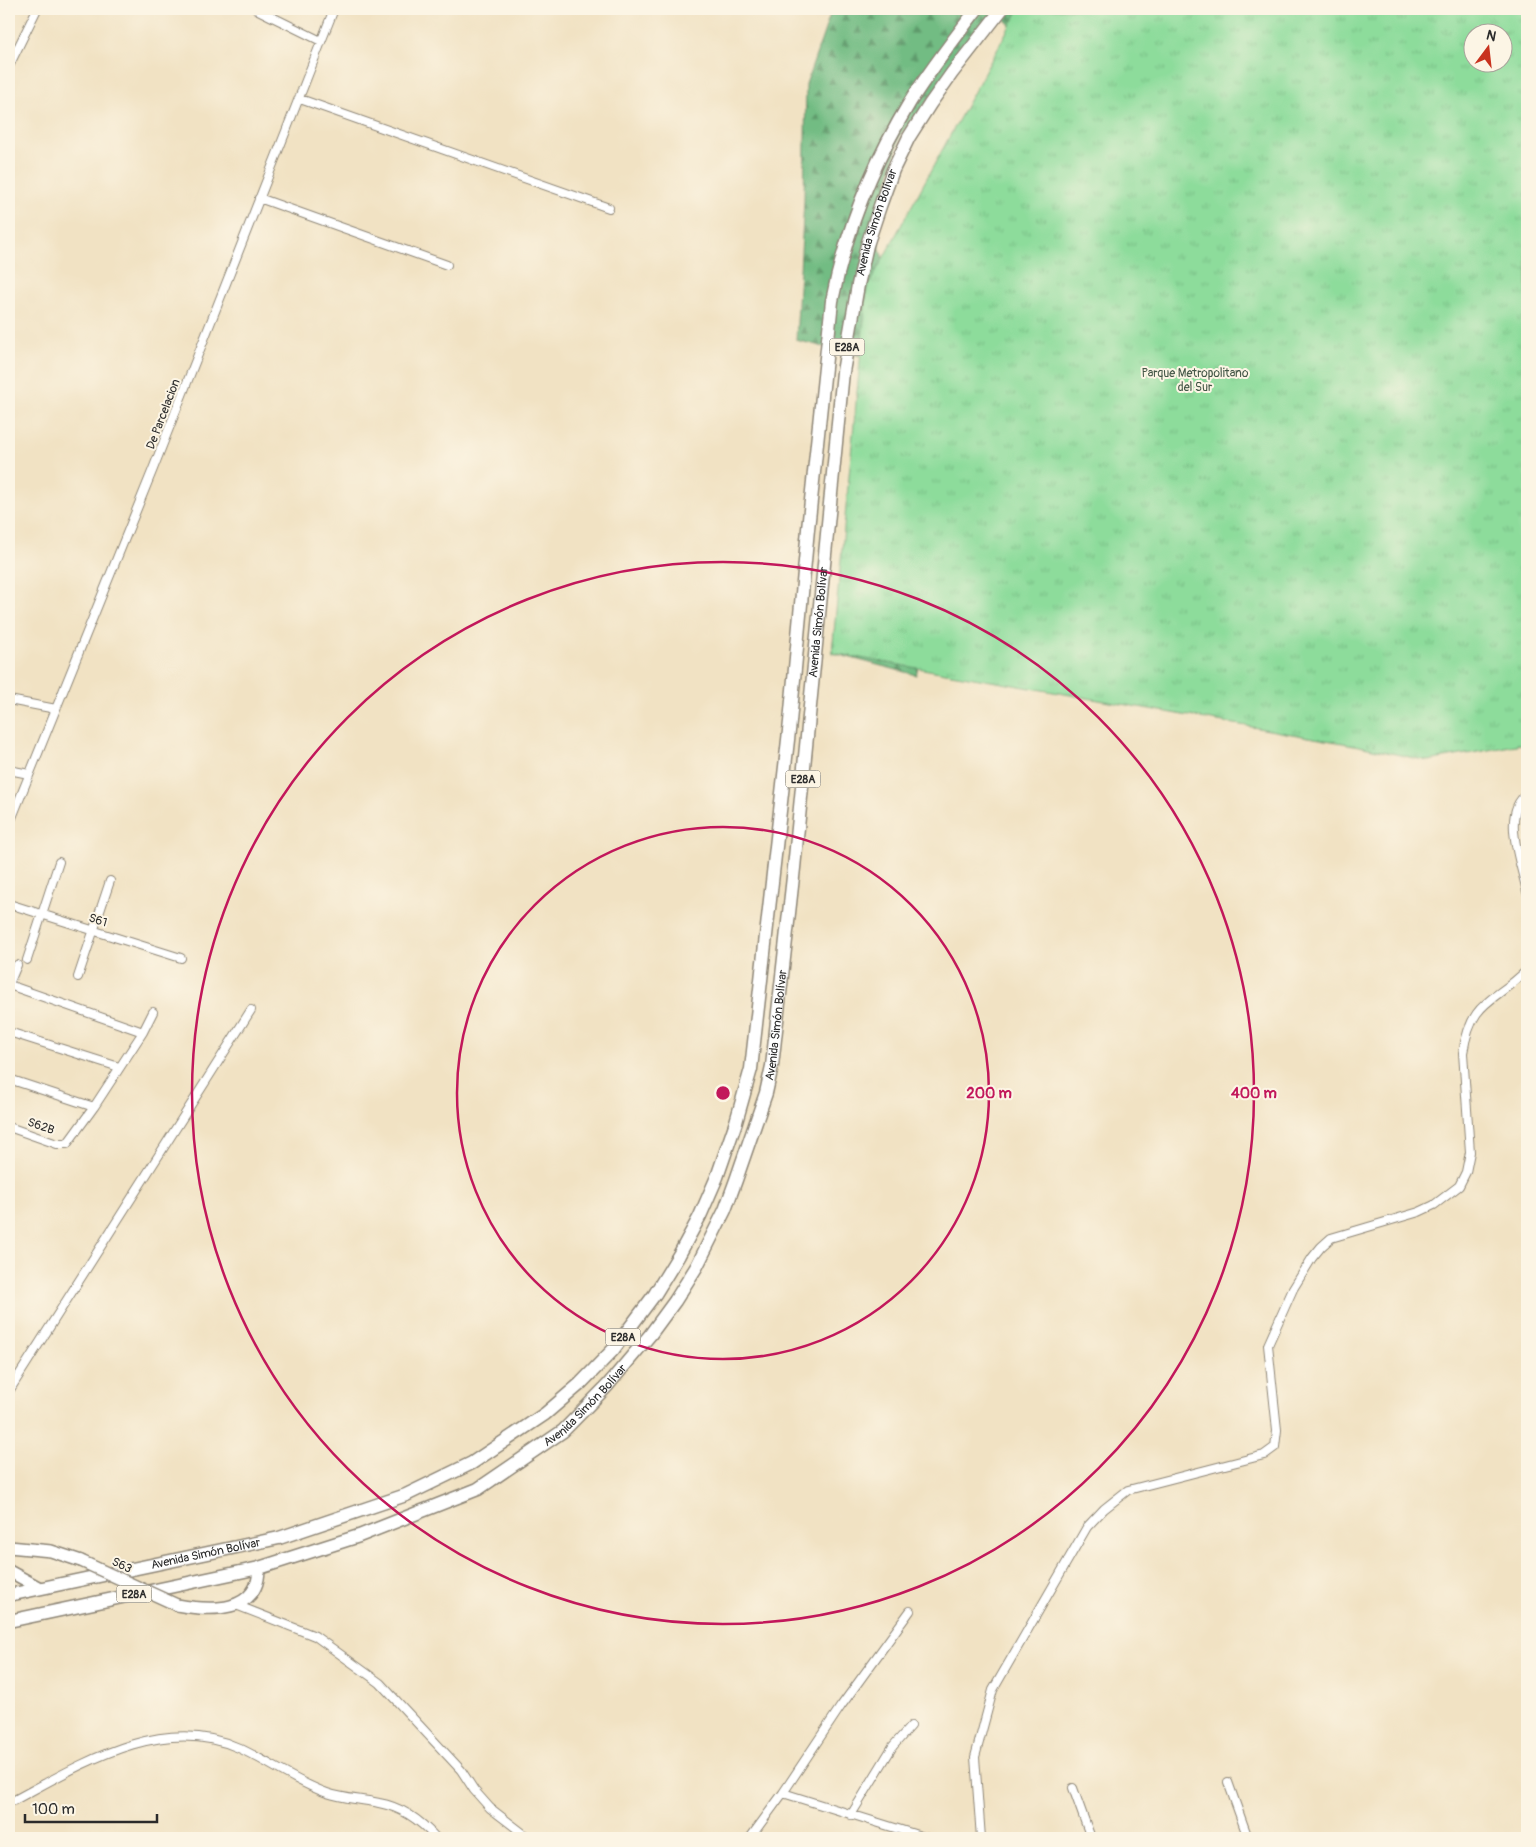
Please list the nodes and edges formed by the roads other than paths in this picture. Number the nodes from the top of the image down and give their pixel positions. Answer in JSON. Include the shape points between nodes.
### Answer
{"nodes":[{"id":1,"x":37,"y":9,"type":"edge"},
{"id":2,"x":256,"y":9,"type":"edge"},
{"id":3,"x":334,"y":9,"type":"edge"},
{"id":4,"x":977,"y":9,"type":"edge"},
{"id":5,"x":1002,"y":9,"type":"edge"},
{"id":6,"x":321,"y":41,"type":"junction"},
{"id":7,"x":9,"y":66,"type":"edge"},
{"id":8,"x":300,"y":99,"type":"junction"},
{"id":9,"x":259,"y":198,"type":"junction"},
{"id":10,"x":609,"y":208,"type":"dead end"},
{"id":11,"x":447,"y":265,"type":"dead end"},
{"id":12,"x":9,"y":700,"type":"edge"},
{"id":13,"x":56,"y":709,"type":"junction"},
{"id":14,"x":790,"y":722,"type":"junction"},
{"id":15,"x":808,"y":724,"type":"junction"},
{"id":16,"x":9,"y":770,"type":"edge"},
{"id":17,"x":29,"y":774,"type":"junction"},
{"id":18,"x":1527,"y":794,"type":"edge"},
{"id":19,"x":9,"y":825,"type":"edge"},
{"id":20,"x":59,"y":862,"type":"dead end"},
{"id":21,"x":1525,"y":869,"type":"edge"},
{"id":22,"x":110,"y":881,"type":"dead end"},
{"id":23,"x":1527,"y":892,"type":"edge"},
{"id":24,"x":9,"y":904,"type":"edge"},
{"id":25,"x":42,"y":914,"type":"junction"},
{"id":26,"x":94,"y":931,"type":"junction"},
{"id":27,"x":181,"y":958,"type":"dead end"},
{"id":28,"x":27,"y":960,"type":"dead end"},
{"id":29,"x":18,"y":965,"type":"dead end"},
{"id":30,"x":1527,"y":970,"type":"edge"},
{"id":31,"x":78,"y":977,"type":"dead end"},
{"id":32,"x":9,"y":984,"type":"edge"},
{"id":33,"x":251,"y":1010,"type":"dead end"},
{"id":34,"x":153,"y":1012,"type":"dead end"},
{"id":35,"x":9,"y":1032,"type":"edge"},
{"id":36,"x":143,"y":1032,"type":"junction"},
{"id":37,"x":119,"y":1067,"type":"junction"},
{"id":38,"x":9,"y":1079,"type":"edge"},
{"id":39,"x":94,"y":1107,"type":"junction"},
{"id":40,"x":9,"y":1127,"type":"edge"},
{"id":41,"x":9,"y":1390,"type":"edge"},
{"id":42,"x":9,"y":1547,"type":"edge"},
{"id":43,"x":258,"y":1568,"type":"junction"},
{"id":44,"x":9,"y":1571,"type":"edge"},
{"id":45,"x":40,"y":1588,"type":"junction"},
{"id":46,"x":9,"y":1595,"type":"edge"},
{"id":47,"x":236,"y":1605,"type":"junction"},
{"id":48,"x":910,"y":1611,"type":"dead end"},
{"id":49,"x":9,"y":1620,"type":"edge"},
{"id":50,"x":911,"y":1726,"type":"dead end"},
{"id":51,"x":1228,"y":1782,"type":"dead end"},
{"id":52,"x":1074,"y":1788,"type":"dead end"},
{"id":53,"x":783,"y":1793,"type":"junction"},
{"id":54,"x":9,"y":1803,"type":"edge"},
{"id":55,"x":851,"y":1815,"type":"junction"},
{"id":56,"x":436,"y":1838,"type":"edge"},
{"id":57,"x":529,"y":1838,"type":"edge"},
{"id":58,"x":750,"y":1838,"type":"edge"},
{"id":59,"x":927,"y":1838,"type":"edge"},
{"id":60,"x":981,"y":1838,"type":"edge"},
{"id":61,"x":1091,"y":1838,"type":"edge"},
{"id":62,"x":1248,"y":1838,"type":"edge"}],
"edges":[{"from":1,"to":7,"type":"street"},
{"from":2,"to":6,"type":"street"},
{"from":3,"to":6,"type":"street","name":"De Parcelacion"},
{"from":4,"to":14,"type":"highway","name":"Avenida Simón Bolívar","number":"E28A","via":[[932,69],[890,137],[862,195],[838,272],[832,301]]},
{"from":5,"to":15,"type":"highway","name":"Avenida Simón Bolívar","number":"E28A","via":[[946,81],[909,137],[893,170],[867,245],[843,372]]},
{"from":6,"to":8,"type":"street","name":"De Parcelacion"},
{"from":8,"to":9,"type":"street","name":"De Parcelacion"},
{"from":8,"to":10,"type":"street"},
{"from":9,"to":11,"type":"street"},
{"from":9,"to":13,"type":"street","name":"De Parcelacion"},
{"from":12,"to":13,"type":"street"},
{"from":13,"to":17,"type":"street","name":"De Parcelacion"},
{"from":14,"to":15,"type":"highway"},
{"from":14,"to":45,"type":"highway","name":"Avenida Simón Bolívar","number":"E28A","via":[[750,1070],[736,1122],[717,1177],[684,1248],[613,1350],[545,1414],[472,1464],[406,1495],[279,1538]]},
{"from":15,"to":43,"type":"highway","name":"Avenida Simón Bolívar","number":"E28A","via":[[770,1080],[725,1210],[675,1301],[607,1386],[563,1431],[478,1488],[359,1536]]},
{"from":16,"to":17,"type":"street"},
{"from":17,"to":19,"type":"street","name":"De Parcelacion"},
{"from":18,"to":21,"type":"street","via":[[1518,803],[1513,827]]},
{"from":20,"to":25,"type":"street"},
{"from":21,"to":23,"type":"street"},
{"from":22,"to":26,"type":"street"},
{"from":24,"to":25,"type":"street","name":"S61"},
{"from":25,"to":26,"type":"street","name":"S61"},
{"from":25,"to":28,"type":"street"},
{"from":26,"to":27,"type":"street","name":"S61"},
{"from":26,"to":31,"type":"street"},
{"from":29,"to":32,"type":"street"},
{"from":30,"to":60,"type":"street","via":[[1486,1001],[1465,1036],[1463,1061],[1470,1152],[1459,1186],[1419,1212],[1331,1238],[1317,1252],[1294,1289],[1268,1346],[1277,1430],[1275,1446],[1264,1455],[1128,1490],[1104,1508],[1087,1527],[993,1690],[975,1756]]},
{"from":32,"to":36,"type":"street"},
{"from":33,"to":41,"type":"street"},
{"from":34,"to":36,"type":"street"},
{"from":35,"to":37,"type":"street"},
{"from":36,"to":37,"type":"street"},
{"from":37,"to":39,"type":"street"},
{"from":38,"to":39,"type":"street"},
{"from":39,"to":40,"type":"street","name":"S62B","via":[[67,1144],[57,1144]]},
{"from":42,"to":47,"type":"main road","name":"S63","bridge":true,"via":[[51,1551],[81,1561],[177,1605],[200,1609]]},
{"from":43,"to":47,"type":"main road","via":[[259,1580],[254,1591]]},
{"from":43,"to":49,"type":"highway","name":"Avenida Simón Bolívar","number":"E28A"},
{"from":44,"to":45,"type":"main road"},
{"from":45,"to":46,"type":"highway","name":"Avenida Simón Bolívar","number":"E28A"},
{"from":47,"to":57,"type":"street","via":[[315,1636],[380,1683],[461,1770],[490,1808]]},
{"from":48,"to":53,"type":"street"},
{"from":50,"to":55,"type":"street","via":[[893,1746]]},
{"from":51,"to":62,"type":"street"},
{"from":52,"to":61,"type":"street"},
{"from":53,"to":55,"type":"street"},
{"from":53,"to":58,"type":"street"},
{"from":54,"to":56,"type":"street","via":[[90,1760],[139,1742],[172,1736],[198,1736],[239,1748],[326,1793],[381,1803],[400,1810],[422,1822]]},
{"from":55,"to":59,"type":"street"}]}
